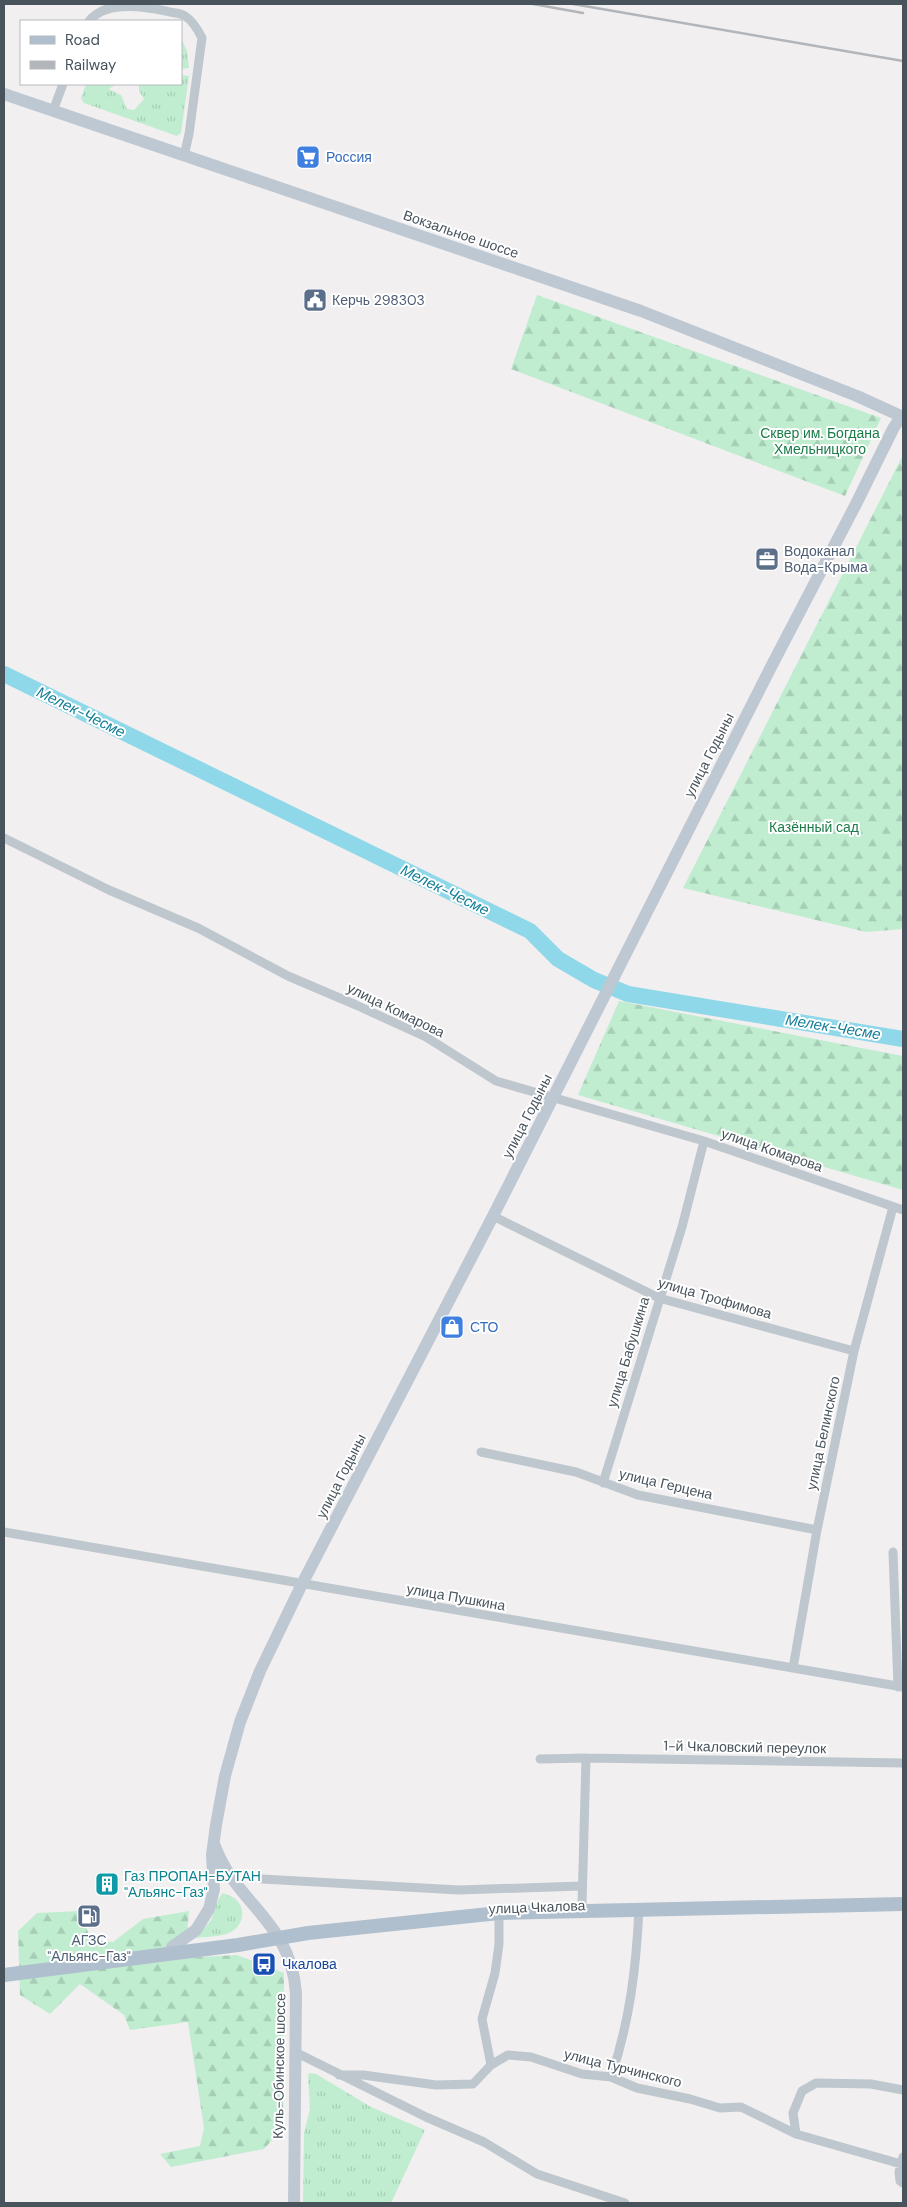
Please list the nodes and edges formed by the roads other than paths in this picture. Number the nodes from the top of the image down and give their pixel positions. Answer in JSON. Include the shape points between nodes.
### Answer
{"nodes":[{"id":1,"x":90,"y":20,"type":"edge"},
{"id":2,"x":63,"y":85,"type":"edge"},
{"id":3,"x":4,"y":94,"type":"edge"},
{"id":4,"x":53,"y":111,"type":"junction"},
{"id":5,"x":184,"y":156,"type":"junction"},
{"id":6,"x":903,"y":416,"type":"edge"},
{"id":7,"x":4,"y":838,"type":"edge"},
{"id":8,"x":554,"y":1096,"type":"junction"},
{"id":9,"x":704,"y":1141,"type":"junction"},
{"id":10,"x":893,"y":1207,"type":"junction"},
{"id":11,"x":903,"y":1210,"type":"edge"},
{"id":12,"x":493,"y":1216,"type":"junction"},
{"id":13,"x":659,"y":1298,"type":"junction"},
{"id":14,"x":854,"y":1352,"type":"junction"},
{"id":15,"x":481,"y":1452,"type":"dead end"},
{"id":16,"x":603,"y":1483,"type":"junction"},
{"id":17,"x":817,"y":1530,"type":"junction"},
{"id":18,"x":4,"y":1532,"type":"edge"},
{"id":19,"x":893,"y":1552,"type":"dead end"},
{"id":20,"x":302,"y":1584,"type":"junction"},
{"id":21,"x":793,"y":1668,"type":"junction"},
{"id":22,"x":901,"y":1687,"type":"edge"},
{"id":23,"x":586,"y":1758,"type":"junction"},
{"id":24,"x":540,"y":1759,"type":"dead end"},
{"id":25,"x":903,"y":1763,"type":"edge"},
{"id":26,"x":214,"y":1844,"type":"junction"},
{"id":27,"x":262,"y":1879,"type":"dead end"},
{"id":28,"x":581,"y":1886,"type":"junction"},
{"id":29,"x":903,"y":1899,"type":"edge"},
{"id":30,"x":903,"y":1904,"type":"edge"},
{"id":31,"x":639,"y":1906,"type":"junction"},
{"id":32,"x":582,"y":1908,"type":"junction"},
{"id":33,"x":498,"y":1910,"type":"junction"},
{"id":34,"x":278,"y":1936,"type":"junction"},
{"id":35,"x":173,"y":1950,"type":"junction"},
{"id":36,"x":5,"y":1972,"type":"edge"},
{"id":37,"x":295,"y":2052,"type":"junction"},
{"id":38,"x":491,"y":2065,"type":"junction"},
{"id":39,"x":339,"y":2075,"type":"junction"},
{"id":40,"x":611,"y":2077,"type":"junction"},
{"id":41,"x":903,"y":2090,"type":"edge"},
{"id":42,"x":796,"y":2134,"type":"junction"},
{"id":43,"x":902,"y":2161,"type":"edge"},
{"id":44,"x":903,"y":2183,"type":"edge"},
{"id":45,"x":294,"y":2203,"type":"edge"},
{"id":46,"x":625,"y":2203,"type":"edge"}],
"edges":[{"from":1,"to":5,"type":"street","via":[[99,12],[115,6],[135,5],[185,16],[194,25],[202,38]]},
{"from":2,"to":4,"type":"street"},
{"from":3,"to":4,"type":"main road","name":"Вокзальное шоссе"},
{"from":4,"to":5,"type":"main road","name":"Вокзальное шоссе"},
{"from":5,"to":6,"type":"main road","name":"Вокзальное шоссе","via":[[641,311]]},
{"from":6,"to":8,"type":"main road","name":"улица Годыны","via":[[894,427]]},
{"from":7,"to":8,"type":"street","name":"улица Комарова","via":[[109,890],[198,928],[288,976],[426,1037],[496,1081]]},
{"from":8,"to":9,"type":"street","name":"улица Комарова"},
{"from":8,"to":12,"type":"main road","name":"улица Годыны"},
{"from":9,"to":10,"type":"street","name":"улица Комарова"},
{"from":9,"to":13,"type":"street","name":"улица Бабушкина","via":[[682,1227]]},
{"from":10,"to":11,"type":"street","name":"улица Комарова"},
{"from":10,"to":14,"type":"street","name":"улица Белинского"},
{"from":12,"to":13,"type":"street","name":"улица Трофимова"},
{"from":12,"to":20,"type":"main road","name":"улица Годыны"},
{"from":13,"to":14,"type":"street","name":"улица Трофимова"},
{"from":13,"to":16,"type":"street","name":"улица Бабушкина"},
{"from":14,"to":17,"type":"street","name":"улица Белинского"},
{"from":15,"to":16,"type":"street","name":"улица Герцена","via":[[576,1472]]},
{"from":16,"to":17,"type":"street","name":"улица Герцена","via":[[638,1495]]},
{"from":17,"to":21,"type":"street","name":"улица Белинского"},
{"from":18,"to":20,"type":"street","name":"улица Пушкина"},
{"from":19,"to":22,"type":"street"},
{"from":20,"to":21,"type":"street","name":"улица Пушкина"},
{"from":20,"to":26,"type":"main road","name":"улица Годыны","via":[[260,1671],[240,1722],[225,1776]]},
{"from":21,"to":22,"type":"street","name":"улица Пушкина"},
{"from":23,"to":24,"type":"street","name":"1-й Чкаловский переулок"},
{"from":23,"to":25,"type":"street","name":"1-й Чкаловский переулок"},
{"from":23,"to":28,"type":"street"},
{"from":26,"to":34,"type":"main road","via":[[229,1874]]},
{"from":26,"to":35,"type":"main road","name":"улица Годыны","via":[[214,1888],[209,1909],[196,1930]]},
{"from":27,"to":28,"type":"street","via":[[458,1890]]},
{"from":28,"to":32,"type":"street"},
{"from":29,"to":31,"type":"main road","name":"улица Чкалова"},
{"from":30,"to":31,"type":"main road","name":"улица Чкалова"},
{"from":31,"to":32,"type":"main road","name":"улица Чкалова"},
{"from":31,"to":40,"type":"street","via":[[633,1988],[624,2039]]},
{"from":32,"to":33,"type":"main road","name":"улица Чкалова"},
{"from":33,"to":34,"type":"main road","name":"улица Чкалова","via":[[306,1928]]},
{"from":33,"to":38,"type":"street","via":[[499,1944],[482,2019]]},
{"from":34,"to":35,"type":"main road","name":"улица Чкалова"},
{"from":34,"to":37,"type":"main road","name":"Куль-Обинское шоссе","via":[[290,1960],[295,1980]]},
{"from":35,"to":36,"type":"main road","name":"улица Чкалова"},
{"from":37,"to":39,"type":"street","name":"улица Турчинского"},
{"from":37,"to":45,"type":"main road","name":"Куль-Обинское шоссе"},
{"from":38,"to":39,"type":"street","name":"улица Турчинского","via":[[473,2084],[436,2086],[364,2075]]},
{"from":38,"to":40,"type":"street","name":"улица Турчинского","via":[[508,2055],[531,2057],[582,2074]]},
{"from":39,"to":46,"type":"street","name":"улица Турчинского","via":[[484,2142],[537,2174]]},
{"from":40,"to":42,"type":"street","name":"улица Турчинского","via":[[637,2088],[720,2108],[741,2107]]},
{"from":41,"to":42,"type":"street","via":[[871,2084],[816,2082],[802,2091],[793,2113]]},
{"from":42,"to":43,"type":"street","name":"улица Турчинского"},
{"from":43,"to":44,"type":"street","via":[[899,2172]]}]}
